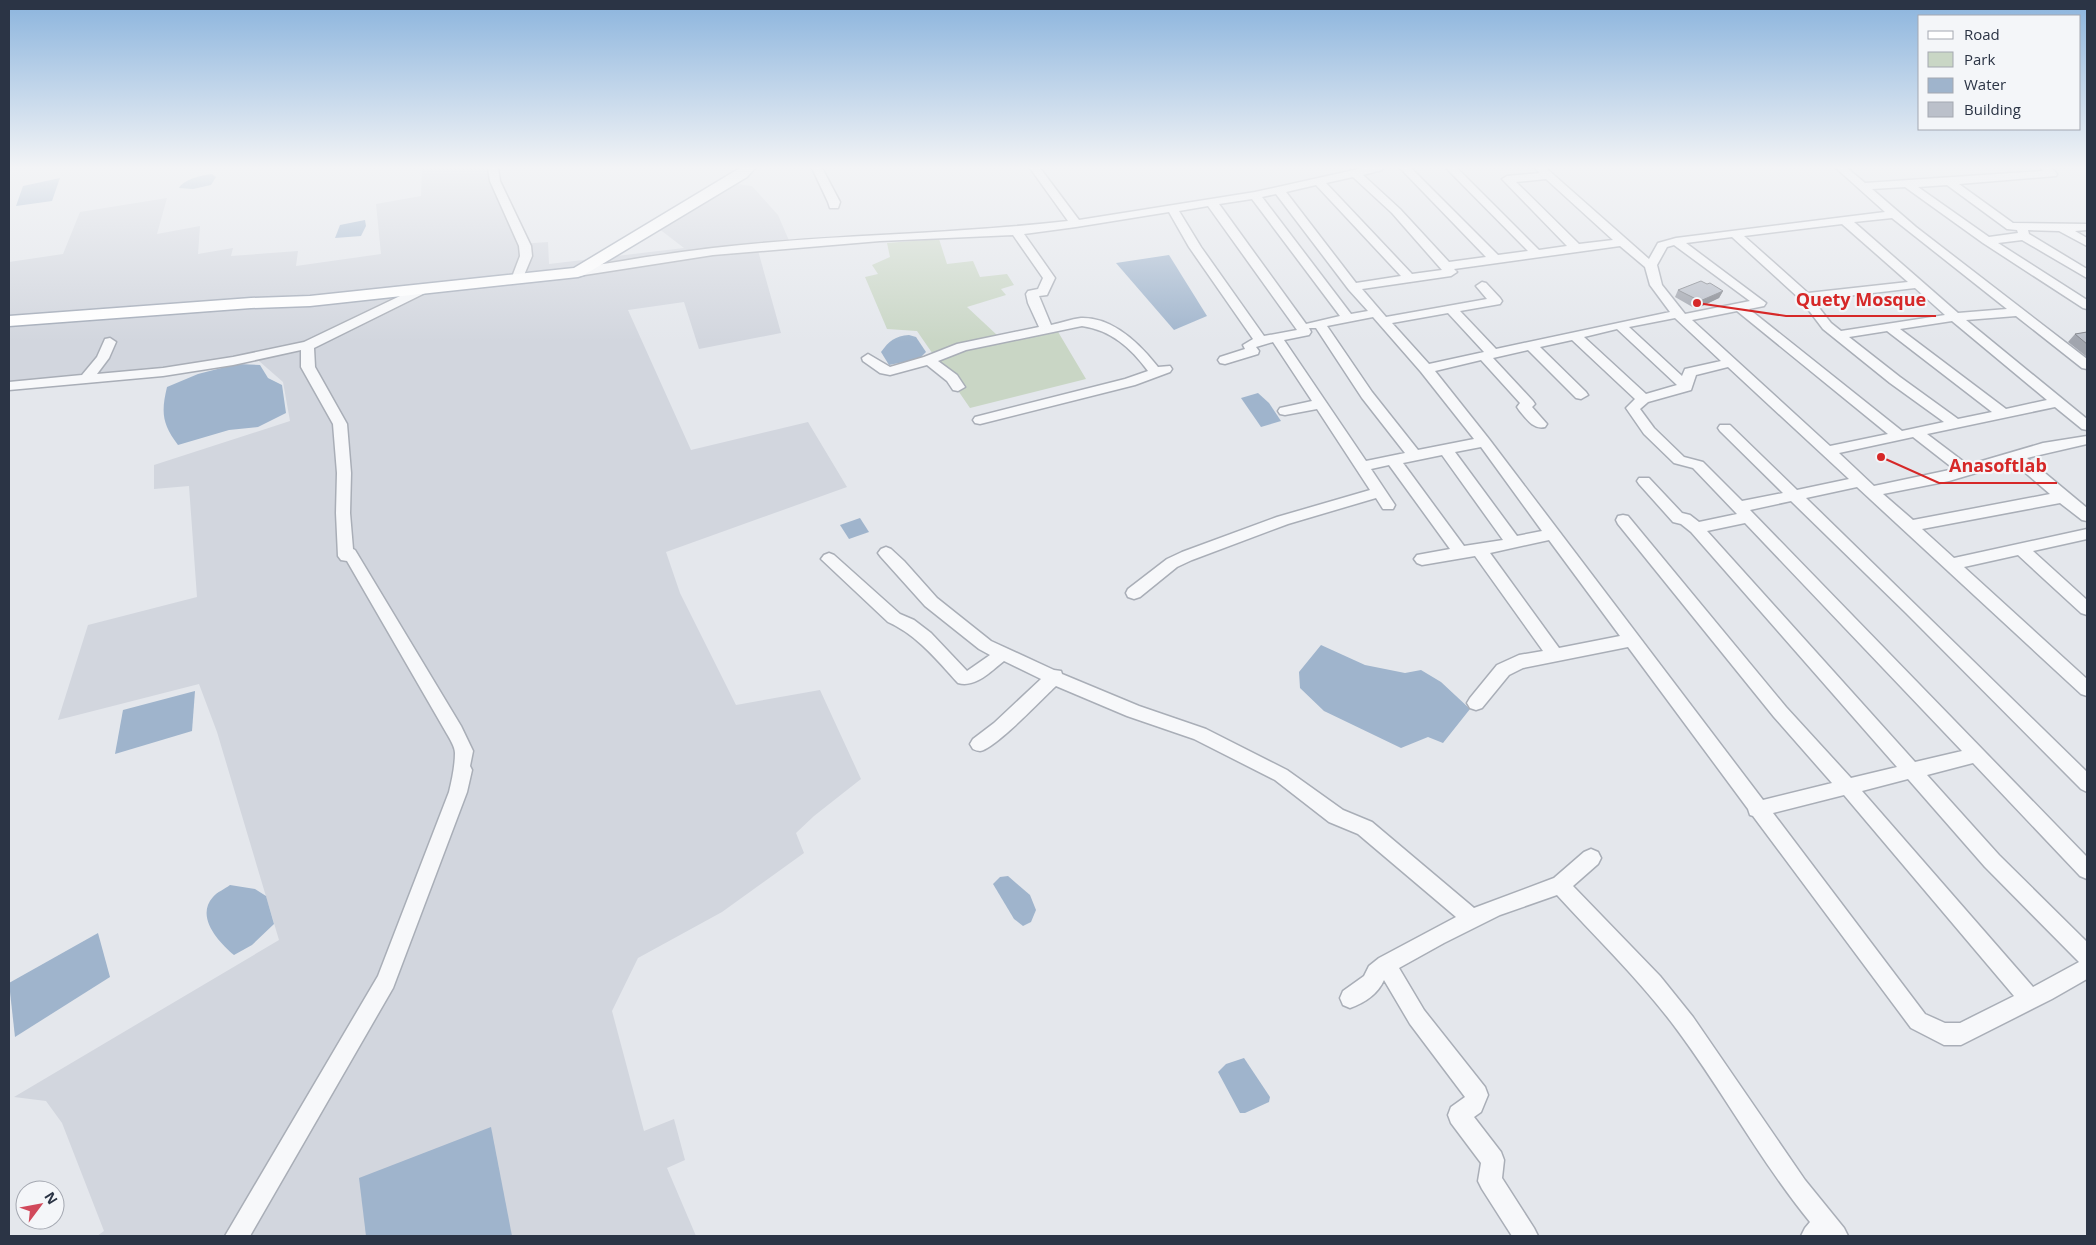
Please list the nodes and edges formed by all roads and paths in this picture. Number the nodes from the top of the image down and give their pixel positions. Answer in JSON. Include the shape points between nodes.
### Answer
{"nodes":[{"id":1,"x":516,"y":226,"type":"edge"},
{"id":2,"x":655,"y":226,"type":"edge"},
{"id":3,"x":1058,"y":226,"type":"edge"},
{"id":4,"x":1183,"y":226,"type":"edge"},
{"id":5,"x":1229,"y":226,"type":"edge"},
{"id":6,"x":1279,"y":226,"type":"edge"},
{"id":7,"x":1307,"y":226,"type":"edge"},
{"id":8,"x":1360,"y":226,"type":"edge"},
{"id":9,"x":1410,"y":226,"type":"edge"},
{"id":10,"x":1462,"y":226,"type":"edge"},
{"id":11,"x":1509,"y":226,"type":"edge"},
{"id":12,"x":1555,"y":226,"type":"edge"},
{"id":13,"x":1605,"y":226,"type":"edge"},
{"id":14,"x":1793,"y":226,"type":"edge"},
{"id":15,"x":1852,"y":226,"type":"edge"},
{"id":16,"x":1910,"y":226,"type":"edge"},
{"id":17,"x":1966,"y":226,"type":"edge"},
{"id":18,"x":2010,"y":226,"type":"edge"},
{"id":19,"x":2087,"y":227,"type":"edge"},
{"id":20,"x":2062,"y":228,"type":"junction"},
{"id":21,"x":1016,"y":231,"type":"junction"},
{"id":22,"x":2023,"y":231,"type":"junction"},
{"id":23,"x":1734,"y":233,"type":"junction"},
{"id":24,"x":1676,"y":241,"type":"junction"},
{"id":25,"x":1987,"y":241,"type":"junction"},
{"id":26,"x":1622,"y":242,"type":"junction"},
{"id":27,"x":2087,"y":243,"type":"edge"},
{"id":28,"x":1577,"y":248,"type":"junction"},
{"id":29,"x":1537,"y":254,"type":"junction"},
{"id":30,"x":1496,"y":260,"type":"junction"},
{"id":31,"x":1651,"y":265,"type":"junction"},
{"id":32,"x":1447,"y":266,"type":"junction"},
{"id":33,"x":578,"y":272,"type":"junction"},
{"id":34,"x":2087,"y":274,"type":"edge"},
{"id":35,"x":518,"y":277,"type":"junction"},
{"id":36,"x":1409,"y":278,"type":"junction"},
{"id":37,"x":1918,"y":284,"type":"junction"},
{"id":38,"x":1482,"y":286,"type":"dead end"},
{"id":39,"x":1353,"y":287,"type":"junction"},
{"id":40,"x":423,"y":289,"type":"junction"},
{"id":41,"x":1805,"y":297,"type":"junction"},
{"id":42,"x":2087,"y":305,"type":"edge"},
{"id":43,"x":1739,"y":307,"type":"junction"},
{"id":44,"x":1451,"y":309,"type":"junction"},
{"id":45,"x":2020,"y":312,"type":"junction"},
{"id":46,"x":1681,"y":316,"type":"junction"},
{"id":47,"x":1380,"y":317,"type":"junction"},
{"id":48,"x":1956,"y":317,"type":"junction"},
{"id":49,"x":1348,"y":318,"type":"junction"},
{"id":50,"x":9,"y":321,"type":"edge"},
{"id":51,"x":1319,"y":323,"type":"junction"},
{"id":52,"x":1620,"y":325,"type":"junction"},
{"id":53,"x":1301,"y":326,"type":"junction"},
{"id":54,"x":1889,"y":327,"type":"junction"},
{"id":55,"x":1046,"y":328,"type":"junction"},
{"id":56,"x":1838,"y":335,"type":"junction"},
{"id":57,"x":1576,"y":336,"type":"junction"},
{"id":58,"x":2072,"y":336,"type":"dead end"},
{"id":59,"x":1276,"y":339,"type":"junction"},
{"id":60,"x":2056,"y":339,"type":"junction"},
{"id":61,"x":1260,"y":340,"type":"junction"},
{"id":62,"x":110,"y":342,"type":"dead end"},
{"id":63,"x":307,"y":346,"type":"junction"},
{"id":64,"x":1532,"y":346,"type":"junction"},
{"id":65,"x":1489,"y":356,"type":"junction"},
{"id":66,"x":868,"y":358,"type":"dead end"},
{"id":67,"x":929,"y":360,"type":"junction"},
{"id":68,"x":1225,"y":360,"type":"dead end"},
{"id":69,"x":1730,"y":363,"type":"junction"},
{"id":70,"x":2087,"y":365,"type":"edge"},
{"id":71,"x":1426,"y":370,"type":"junction"},
{"id":72,"x":1161,"y":371,"type":"joint"},
{"id":73,"x":87,"y":378,"type":"junction"},
{"id":74,"x":9,"y":386,"type":"edge"},
{"id":75,"x":958,"y":387,"type":"dead end"},
{"id":76,"x":1686,"y":387,"type":"junction"},
{"id":77,"x":1581,"y":395,"type":"dead end"},
{"id":78,"x":1643,"y":399,"type":"junction"},
{"id":79,"x":2058,"y":402,"type":"junction"},
{"id":80,"x":1319,"y":404,"type":"junction"},
{"id":81,"x":1285,"y":411,"type":"dead end"},
{"id":82,"x":2003,"y":414,"type":"junction"},
{"id":83,"x":980,"y":420,"type":"dead end"},
{"id":84,"x":1540,"y":424,"type":"dead end"},
{"id":85,"x":1955,"y":424,"type":"junction"},
{"id":86,"x":2087,"y":426,"type":"edge"},
{"id":87,"x":1725,"y":428,"type":"dead end"},
{"id":88,"x":1915,"y":432,"type":"junction"},
{"id":89,"x":1900,"y":436,"type":"junction"},
{"id":90,"x":2087,"y":440,"type":"edge"},
{"id":91,"x":1484,"y":442,"type":"junction"},
{"id":92,"x":1445,"y":449,"type":"junction"},
{"id":93,"x":1828,"y":450,"type":"junction"},
{"id":94,"x":1414,"y":455,"type":"junction"},
{"id":95,"x":2016,"y":456,"type":"junction"},
{"id":96,"x":1393,"y":460,"type":"junction"},
{"id":97,"x":1362,"y":466,"type":"junction"},
{"id":98,"x":1966,"y":471,"type":"junction"},
{"id":99,"x":1861,"y":481,"type":"junction"},
{"id":100,"x":1644,"y":482,"type":"dead end"},
{"id":101,"x":1872,"y":491,"type":"junction"},
{"id":102,"x":1794,"y":495,"type":"junction"},
{"id":103,"x":2063,"y":496,"type":"junction"},
{"id":104,"x":1744,"y":512,"type":"junction"},
{"id":105,"x":2087,"y":516,"type":"edge"},
{"id":106,"x":1623,"y":520,"type":"dead end"},
{"id":107,"x":1910,"y":526,"type":"junction"},
{"id":108,"x":1696,"y":528,"type":"junction"},
{"id":109,"x":1552,"y":534,"type":"junction"},
{"id":110,"x":2087,"y":534,"type":"edge"},
{"id":111,"x":1514,"y":543,"type":"junction"},
{"id":112,"x":2021,"y":549,"type":"junction"},
{"id":113,"x":1479,"y":550,"type":"junction"},
{"id":114,"x":886,"y":553,"type":"dead end"},
{"id":115,"x":1461,"y":553,"type":"junction"},
{"id":116,"x":829,"y":559,"type":"dead end"},
{"id":117,"x":1422,"y":559,"type":"dead end"},
{"id":118,"x":1951,"y":564,"type":"junction"},
{"id":119,"x":1134,"y":593,"type":"dead end"},
{"id":120,"x":2084,"y":601,"type":"edge"},
{"id":121,"x":1631,"y":640,"type":"junction"},
{"id":122,"x":1004,"y":653,"type":"junction"},
{"id":123,"x":1555,"y":655,"type":"junction"},
{"id":124,"x":1055,"y":676,"type":"junction"},
{"id":125,"x":2087,"y":689,"type":"edge"},
{"id":126,"x":1476,"y":703,"type":"dead end"},
{"id":127,"x":979,"y":744,"type":"dead end"},
{"id":128,"x":1976,"y":755,"type":"junction"},
{"id":129,"x":1911,"y":771,"type":"junction"},
{"id":130,"x":2087,"y":784,"type":"edge"},
{"id":131,"x":1847,"y":787,"type":"junction"},
{"id":132,"x":1757,"y":809,"type":"junction"},
{"id":133,"x":1591,"y":858,"type":"dead end"},
{"id":134,"x":2087,"y":870,"type":"edge"},
{"id":135,"x":1560,"y":885,"type":"junction"},
{"id":136,"x":1472,"y":918,"type":"junction"},
{"id":137,"x":2087,"y":956,"type":"edge"},
{"id":138,"x":1386,"y":964,"type":"junction"},
{"id":139,"x":2087,"y":968,"type":"edge"},
{"id":140,"x":1350,"y":998,"type":"dead end"},
{"id":141,"x":2030,"y":1000,"type":"junction"},
{"id":142,"x":1825,"y":1232,"type":"edge"},
{"id":143,"x":237,"y":1236,"type":"edge"},
{"id":144,"x":1526,"y":1236,"type":"edge"}],
"edges":[{"from":1,"to":35,"type":"street","via":[[526,256]]},
{"from":2,"to":33,"type":"main road"},
{"from":3,"to":21,"type":"street"},
{"from":4,"to":61,"type":"street"},
{"from":5,"to":53,"type":"street"},
{"from":6,"to":49,"type":"street"},
{"from":7,"to":39,"type":"street"},
{"from":8,"to":36,"type":"street"},
{"from":9,"to":32,"type":"street"},
{"from":10,"to":30,"type":"street"},
{"from":11,"to":29,"type":"street"},
{"from":12,"to":28,"type":"street"},
{"from":13,"to":26,"type":"street"},
{"from":14,"to":23,"type":"street"},
{"from":15,"to":37,"type":"street"},
{"from":16,"to":45,"type":"street"},
{"from":17,"to":25,"type":"street"},
{"from":18,"to":22,"type":"street"},
{"from":19,"to":20,"type":"street"},
{"from":20,"to":22,"type":"street"},
{"from":20,"to":27,"type":"street"},
{"from":21,"to":33,"type":"street","via":[[714,251]]},
{"from":21,"to":55,"type":"street","via":[[1048,278],[1043,292],[1032,294]]},
{"from":22,"to":25,"type":"street"},
{"from":22,"to":34,"type":"street"},
{"from":23,"to":24,"type":"street"},
{"from":23,"to":41,"type":"street"},
{"from":24,"to":31,"type":"street","via":[[1662,245]]},
{"from":24,"to":43,"type":"street","via":[[1760,303]]},
{"from":25,"to":42,"type":"street"},
{"from":26,"to":28,"type":"street"},
{"from":26,"to":31,"type":"street"},
{"from":28,"to":29,"type":"street"},
{"from":29,"to":30,"type":"street"},
{"from":30,"to":32,"type":"street"},
{"from":31,"to":46,"type":"street","via":[[1656,285]]},
{"from":32,"to":36,"type":"street","via":[[1451,272]]},
{"from":33,"to":35,"type":"main road"},
{"from":35,"to":40,"type":"main road"},
{"from":36,"to":39,"type":"street"},
{"from":37,"to":41,"type":"street"},
{"from":37,"to":48,"type":"street"},
{"from":38,"to":44,"type":"street","via":[[1496,301]]},
{"from":39,"to":47,"type":"street"},
{"from":40,"to":50,"type":"main road","via":[[310,301]]},
{"from":40,"to":63,"type":"street"},
{"from":41,"to":56,"type":"street"},
{"from":43,"to":46,"type":"street"},
{"from":43,"to":89,"type":"street"},
{"from":44,"to":47,"type":"street"},
{"from":44,"to":65,"type":"street"},
{"from":45,"to":48,"type":"street"},
{"from":45,"to":60,"type":"street"},
{"from":46,"to":52,"type":"street"},
{"from":46,"to":69,"type":"street"},
{"from":47,"to":49,"type":"street"},
{"from":47,"to":71,"type":"street"},
{"from":48,"to":54,"type":"street"},
{"from":48,"to":79,"type":"street"},
{"from":49,"to":51,"type":"street"},
{"from":51,"to":53,"type":"street"},
{"from":51,"to":94,"type":"street","via":[[1367,395]]},
{"from":52,"to":57,"type":"street"},
{"from":52,"to":76,"type":"street"},
{"from":53,"to":59,"type":"street","via":[[1304,332]]},
{"from":54,"to":56,"type":"street"},
{"from":54,"to":82,"type":"street"},
{"from":55,"to":67,"type":"street","via":[[962,347]]},
{"from":55,"to":72,"type":"street","via":[[1082,322],[1105,327],[1132,343]]},
{"from":56,"to":85,"type":"street"},
{"from":57,"to":64,"type":"street"},
{"from":57,"to":78,"type":"street"},
{"from":58,"to":60,"type":"street"},
{"from":59,"to":61,"type":"street"},
{"from":59,"to":80,"type":"street"},
{"from":60,"to":70,"type":"street"},
{"from":61,"to":68,"type":"street","via":[[1249,344],[1253,352]]},
{"from":62,"to":73,"type":"street","via":[[103,358]]},
{"from":63,"to":73,"type":"street","via":[[163,372]]},
{"from":63,"to":143,"type":"street","via":[[308,367],[340,424],[346,556],[350,554],[455,731],[464,751],[463,770],[458,792],[386,982]]},
{"from":64,"to":65,"type":"street"},
{"from":64,"to":77,"type":"street"},
{"from":65,"to":71,"type":"street"},
{"from":65,"to":84,"type":"street","via":[[1528,404],[1524,407]]},
{"from":66,"to":67,"type":"street","via":[[890,371]]},
{"from":67,"to":75,"type":"street"},
{"from":69,"to":76,"type":"street","via":[[1690,372]]},
{"from":69,"to":93,"type":"street"},
{"from":71,"to":91,"type":"street"},
{"from":72,"to":83,"type":"street","via":[[1130,382]]},
{"from":73,"to":74,"type":"street"},
{"from":76,"to":78,"type":"street"},
{"from":78,"to":104,"type":"street","via":[[1634,408],[1649,431],[1679,460],[1698,465]]},
{"from":79,"to":82,"type":"street"},
{"from":79,"to":86,"type":"street"},
{"from":80,"to":81,"type":"street"},
{"from":80,"to":97,"type":"street"},
{"from":82,"to":85,"type":"street"},
{"from":85,"to":88,"type":"street"},
{"from":87,"to":102,"type":"street"},
{"from":88,"to":89,"type":"street"},
{"from":88,"to":98,"type":"street"},
{"from":89,"to":93,"type":"street"},
{"from":90,"to":95,"type":"street"},
{"from":91,"to":92,"type":"street"},
{"from":91,"to":109,"type":"street"},
{"from":92,"to":94,"type":"street"},
{"from":92,"to":111,"type":"street"},
{"from":93,"to":99,"type":"street"},
{"from":94,"to":96,"type":"street"},
{"from":95,"to":98,"type":"street"},
{"from":95,"to":103,"type":"street"},
{"from":96,"to":97,"type":"street"},
{"from":96,"to":115,"type":"street"},
{"from":97,"to":119,"type":"street","via":[[1384,498],[1349,500],[1187,556],[1172,563]]},
{"from":98,"to":101,"type":"street"},
{"from":99,"to":101,"type":"street"},
{"from":99,"to":102,"type":"street"},
{"from":100,"to":108,"type":"street","via":[[1678,518],[1685,519]]},
{"from":101,"to":107,"type":"street"},
{"from":102,"to":104,"type":"street"},
{"from":102,"to":130,"type":"street"},
{"from":103,"to":105,"type":"street"},
{"from":103,"to":107,"type":"street"},
{"from":104,"to":108,"type":"street"},
{"from":104,"to":128,"type":"street"},
{"from":106,"to":131,"type":"street","via":[[1780,712]]},
{"from":107,"to":118,"type":"street"},
{"from":108,"to":129,"type":"street"},
{"from":109,"to":111,"type":"street"},
{"from":109,"to":121,"type":"street"},
{"from":110,"to":112,"type":"street"},
{"from":111,"to":113,"type":"street"},
{"from":112,"to":118,"type":"street"},
{"from":112,"to":120,"type":"street"},
{"from":113,"to":115,"type":"street"},
{"from":113,"to":123,"type":"street"},
{"from":114,"to":122,"type":"street","via":[[948,617],[985,645]]},
{"from":115,"to":117,"type":"street"},
{"from":116,"to":122,"type":"street","via":[[894,618],[925,637],[964,678],[971,677]]},
{"from":118,"to":125,"type":"street"},
{"from":121,"to":123,"type":"street"},
{"from":121,"to":132,"type":"street"},
{"from":122,"to":124,"type":"street"},
{"from":123,"to":126,"type":"street","via":[[1519,662],[1503,670]]},
{"from":124,"to":127,"type":"street"},
{"from":124,"to":136,"type":"street","via":[[1085,692],[1200,734],[1265,766],[1336,816],[1365,828]]},
{"from":128,"to":129,"type":"street"},
{"from":128,"to":134,"type":"street"},
{"from":129,"to":131,"type":"street"},
{"from":129,"to":137,"type":"street","via":[[1992,861]]},
{"from":131,"to":132,"type":"street"},
{"from":131,"to":141,"type":"street"},
{"from":132,"to":141,"type":"street","via":[[1918,1021],[1944,1034],[1961,1034]]},
{"from":133,"to":135,"type":"street"},
{"from":135,"to":136,"type":"street"},
{"from":135,"to":142,"type":"street","via":[[1653,983],[1686,1024]]},
{"from":136,"to":138,"type":"street"},
{"from":138,"to":140,"type":"street","via":[[1376,973],[1372,983]]},
{"from":138,"to":144,"type":"street","via":[[1417,1017],[1478,1096],[1459,1115],[1493,1160],[1490,1181]]},
{"from":139,"to":141,"type":"street"}]}
